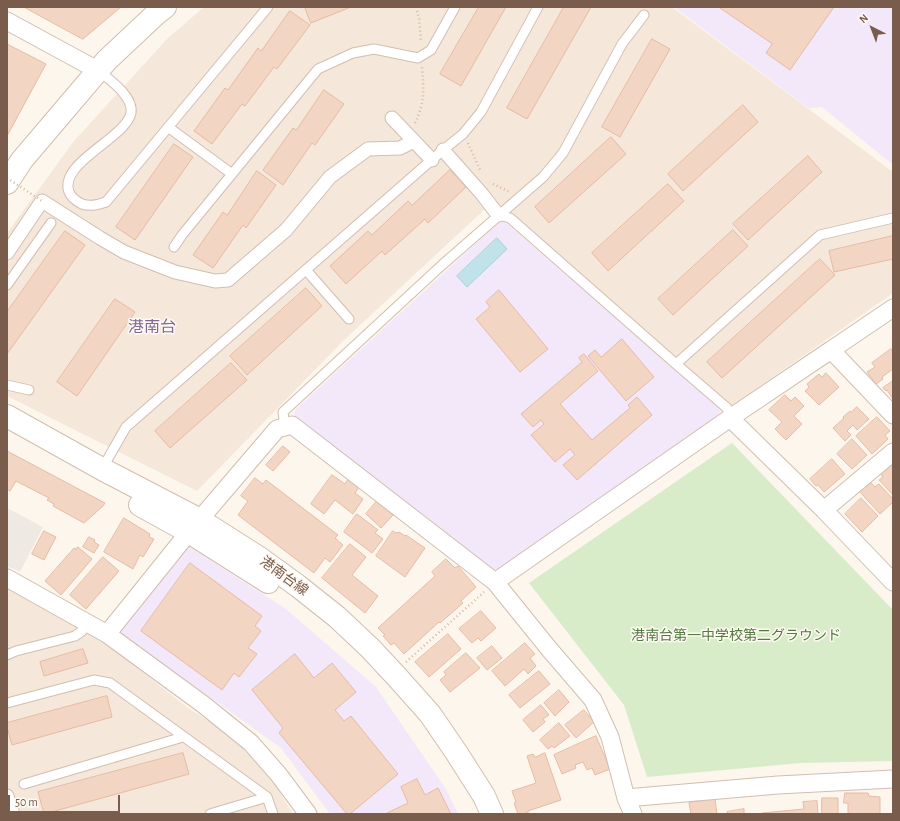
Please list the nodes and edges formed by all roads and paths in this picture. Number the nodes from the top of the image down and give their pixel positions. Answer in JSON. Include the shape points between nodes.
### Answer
{"nodes":[{"id":1,"x":165,"y":7,"type":"edge"},
{"id":2,"x":268,"y":7,"type":"edge"},
{"id":3,"x":416,"y":7,"type":"edge"},
{"id":4,"x":455,"y":7,"type":"edge"},
{"id":5,"x":538,"y":7,"type":"edge"},
{"id":6,"x":644,"y":15,"type":"dead end"},
{"id":7,"x":7,"y":20,"type":"edge"},
{"id":8,"x":422,"y":56,"type":"junction"},
{"id":9,"x":99,"y":70,"type":"junction"},
{"id":10,"x":392,"y":118,"type":"dead end"},
{"id":11,"x":168,"y":127,"type":"junction"},
{"id":12,"x":411,"y":138,"type":"junction"},
{"id":13,"x":443,"y":150,"type":"junction"},
{"id":14,"x":432,"y":160,"type":"junction"},
{"id":15,"x":232,"y":174,"type":"junction"},
{"id":16,"x":7,"y":178,"type":"edge"},
{"id":17,"x":488,"y":181,"type":"dead end"},
{"id":18,"x":7,"y":184,"type":"edge"},
{"id":19,"x":526,"y":192,"type":"junction"},
{"id":20,"x":42,"y":201,"type":"junction"},
{"id":21,"x":498,"y":215,"type":"junction"},
{"id":22,"x":893,"y":218,"type":"edge"},
{"id":23,"x":51,"y":222,"type":"dead end"},
{"id":24,"x":174,"y":247,"type":"dead end"},
{"id":25,"x":7,"y":252,"type":"edge"},
{"id":26,"x":306,"y":270,"type":"junction"},
{"id":27,"x":7,"y":285,"type":"edge"},
{"id":28,"x":893,"y":308,"type":"edge"},
{"id":29,"x":349,"y":319,"type":"dead end"},
{"id":30,"x":831,"y":350,"type":"junction"},
{"id":31,"x":676,"y":364,"type":"junction"},
{"id":32,"x":7,"y":385,"type":"edge"},
{"id":33,"x":29,"y":390,"type":"dead end"},
{"id":34,"x":893,"y":415,"type":"edge"},
{"id":35,"x":7,"y":416,"type":"edge"},
{"id":36,"x":730,"y":418,"type":"junction"},
{"id":37,"x":284,"y":427,"type":"junction"},
{"id":38,"x":7,"y":432,"type":"edge"},
{"id":39,"x":893,"y":452,"type":"edge"},
{"id":40,"x":102,"y":469,"type":"junction"},
{"id":41,"x":824,"y":510,"type":"junction"},
{"id":42,"x":195,"y":526,"type":"junction"},
{"id":43,"x":7,"y":578,"type":"edge"},
{"id":44,"x":893,"y":581,"type":"edge"},
{"id":45,"x":495,"y":582,"type":"junction"},
{"id":46,"x":88,"y":623,"type":"junction"},
{"id":47,"x":107,"y":634,"type":"junction"},
{"id":48,"x":7,"y":655,"type":"edge"},
{"id":49,"x":404,"y":665,"type":"dead end"},
{"id":50,"x":7,"y":703,"type":"edge"},
{"id":51,"x":183,"y":737,"type":"junction"},
{"id":52,"x":893,"y":779,"type":"edge"},
{"id":53,"x":24,"y":784,"type":"dead end"},
{"id":54,"x":7,"y":796,"type":"edge"},
{"id":55,"x":267,"y":797,"type":"junction"},
{"id":56,"x":626,"y":798,"type":"junction"},
{"id":57,"x":13,"y":814,"type":"edge"},
{"id":58,"x":210,"y":814,"type":"edge"},
{"id":59,"x":273,"y":814,"type":"edge"},
{"id":60,"x":308,"y":814,"type":"edge"},
{"id":61,"x":476,"y":814,"type":"edge"},
{"id":62,"x":492,"y":814,"type":"edge"},
{"id":63,"x":633,"y":814,"type":"edge"}],
"edges":[{"from":1,"to":9,"type":"street"},
{"from":2,"to":11,"type":"lane"},
{"from":3,"to":8,"type":"path"},
{"from":4,"to":8,"type":"lane","via":[[431,50]]},
{"from":5,"to":13,"type":"lane","via":[[481,112],[463,134]]},
{"from":6,"to":19,"type":"lane","via":[[622,44],[563,153],[543,177]]},
{"from":7,"to":9,"type":"street"},
{"from":8,"to":12,"type":"path","via":[[424,92],[420,114]]},
{"from":8,"to":15,"type":"lane","via":[[418,58],[374,49],[353,53],[318,69]]},
{"from":9,"to":11,"type":"lane","via":[[120,88],[129,102],[131,113],[126,124],[78,165],[70,176],[68,187],[71,197],[82,204],[95,206],[106,202]]},
{"from":9,"to":18,"type":"street","via":[[22,160]]},
{"from":10,"to":12,"type":"street"},
{"from":11,"to":15,"type":"lane"},
{"from":12,"to":14,"type":"street"},
{"from":12,"to":20,"type":"street","via":[[400,148],[368,149],[330,177],[286,230],[228,280],[216,281],[175,272],[124,252]]},
{"from":13,"to":14,"type":"lane"},
{"from":13,"to":21,"type":"street"},
{"from":14,"to":26,"type":"lane"},
{"from":15,"to":24,"type":"lane"},
{"from":16,"to":20,"type":"path","bridge":true},
{"from":17,"to":19,"type":"path","via":[[509,192]]},
{"from":19,"to":21,"type":"lane"},
{"from":20,"to":25,"type":"street"},
{"from":21,"to":31,"type":"lane","via":[[510,218]]},
{"from":21,"to":37,"type":"lane","via":[[283,412]]},
{"from":22,"to":31,"type":"lane","via":[[820,235]]},
{"from":23,"to":27,"type":"lane"},
{"from":26,"to":29,"type":"lane"},
{"from":26,"to":40,"type":"lane","via":[[126,427]]},
{"from":28,"to":30,"type":"street"},
{"from":30,"to":34,"type":"street"},
{"from":30,"to":36,"type":"street"},
{"from":31,"to":36,"type":"lane","via":[[727,408]]},
{"from":32,"to":33,"type":"lane"},
{"from":35,"to":40,"type":"street","name":"港南台線"},
{"from":36,"to":41,"type":"street"},
{"from":36,"to":45,"type":"street"},
{"from":37,"to":42,"type":"street","via":[[277,428]]},
{"from":37,"to":45,"type":"street","via":[[292,425]]},
{"from":38,"to":42,"type":"street","name":"港南台線"},
{"from":39,"to":41,"type":"street"},
{"from":40,"to":42,"type":"street","name":"港南台線"},
{"from":41,"to":44,"type":"street"},
{"from":42,"to":47,"type":"street"},
{"from":42,"to":61,"type":"street","name":"港南台線","via":[[324,623],[383,679],[414,716],[443,758],[462,786]]},
{"from":42,"to":62,"type":"street","name":"港南台線","via":[[258,557],[337,617],[370,648],[430,714],[484,796]]},
{"from":43,"to":46,"type":"street"},
{"from":45,"to":49,"type":"path"},
{"from":45,"to":56,"type":"street","via":[[593,700],[610,737]]},
{"from":46,"to":47,"type":"street"},
{"from":46,"to":48,"type":"lane","via":[[74,636]]},
{"from":47,"to":60,"type":"street","via":[[251,743]]},
{"from":50,"to":51,"type":"lane","via":[[94,680],[110,683]]},
{"from":51,"to":53,"type":"lane"},
{"from":51,"to":55,"type":"lane"},
{"from":52,"to":56,"type":"street","via":[[778,785]]},
{"from":54,"to":57,"type":"street"},
{"from":55,"to":58,"type":"lane"},
{"from":55,"to":59,"type":"lane"},
{"from":56,"to":63,"type":"street"}]}
